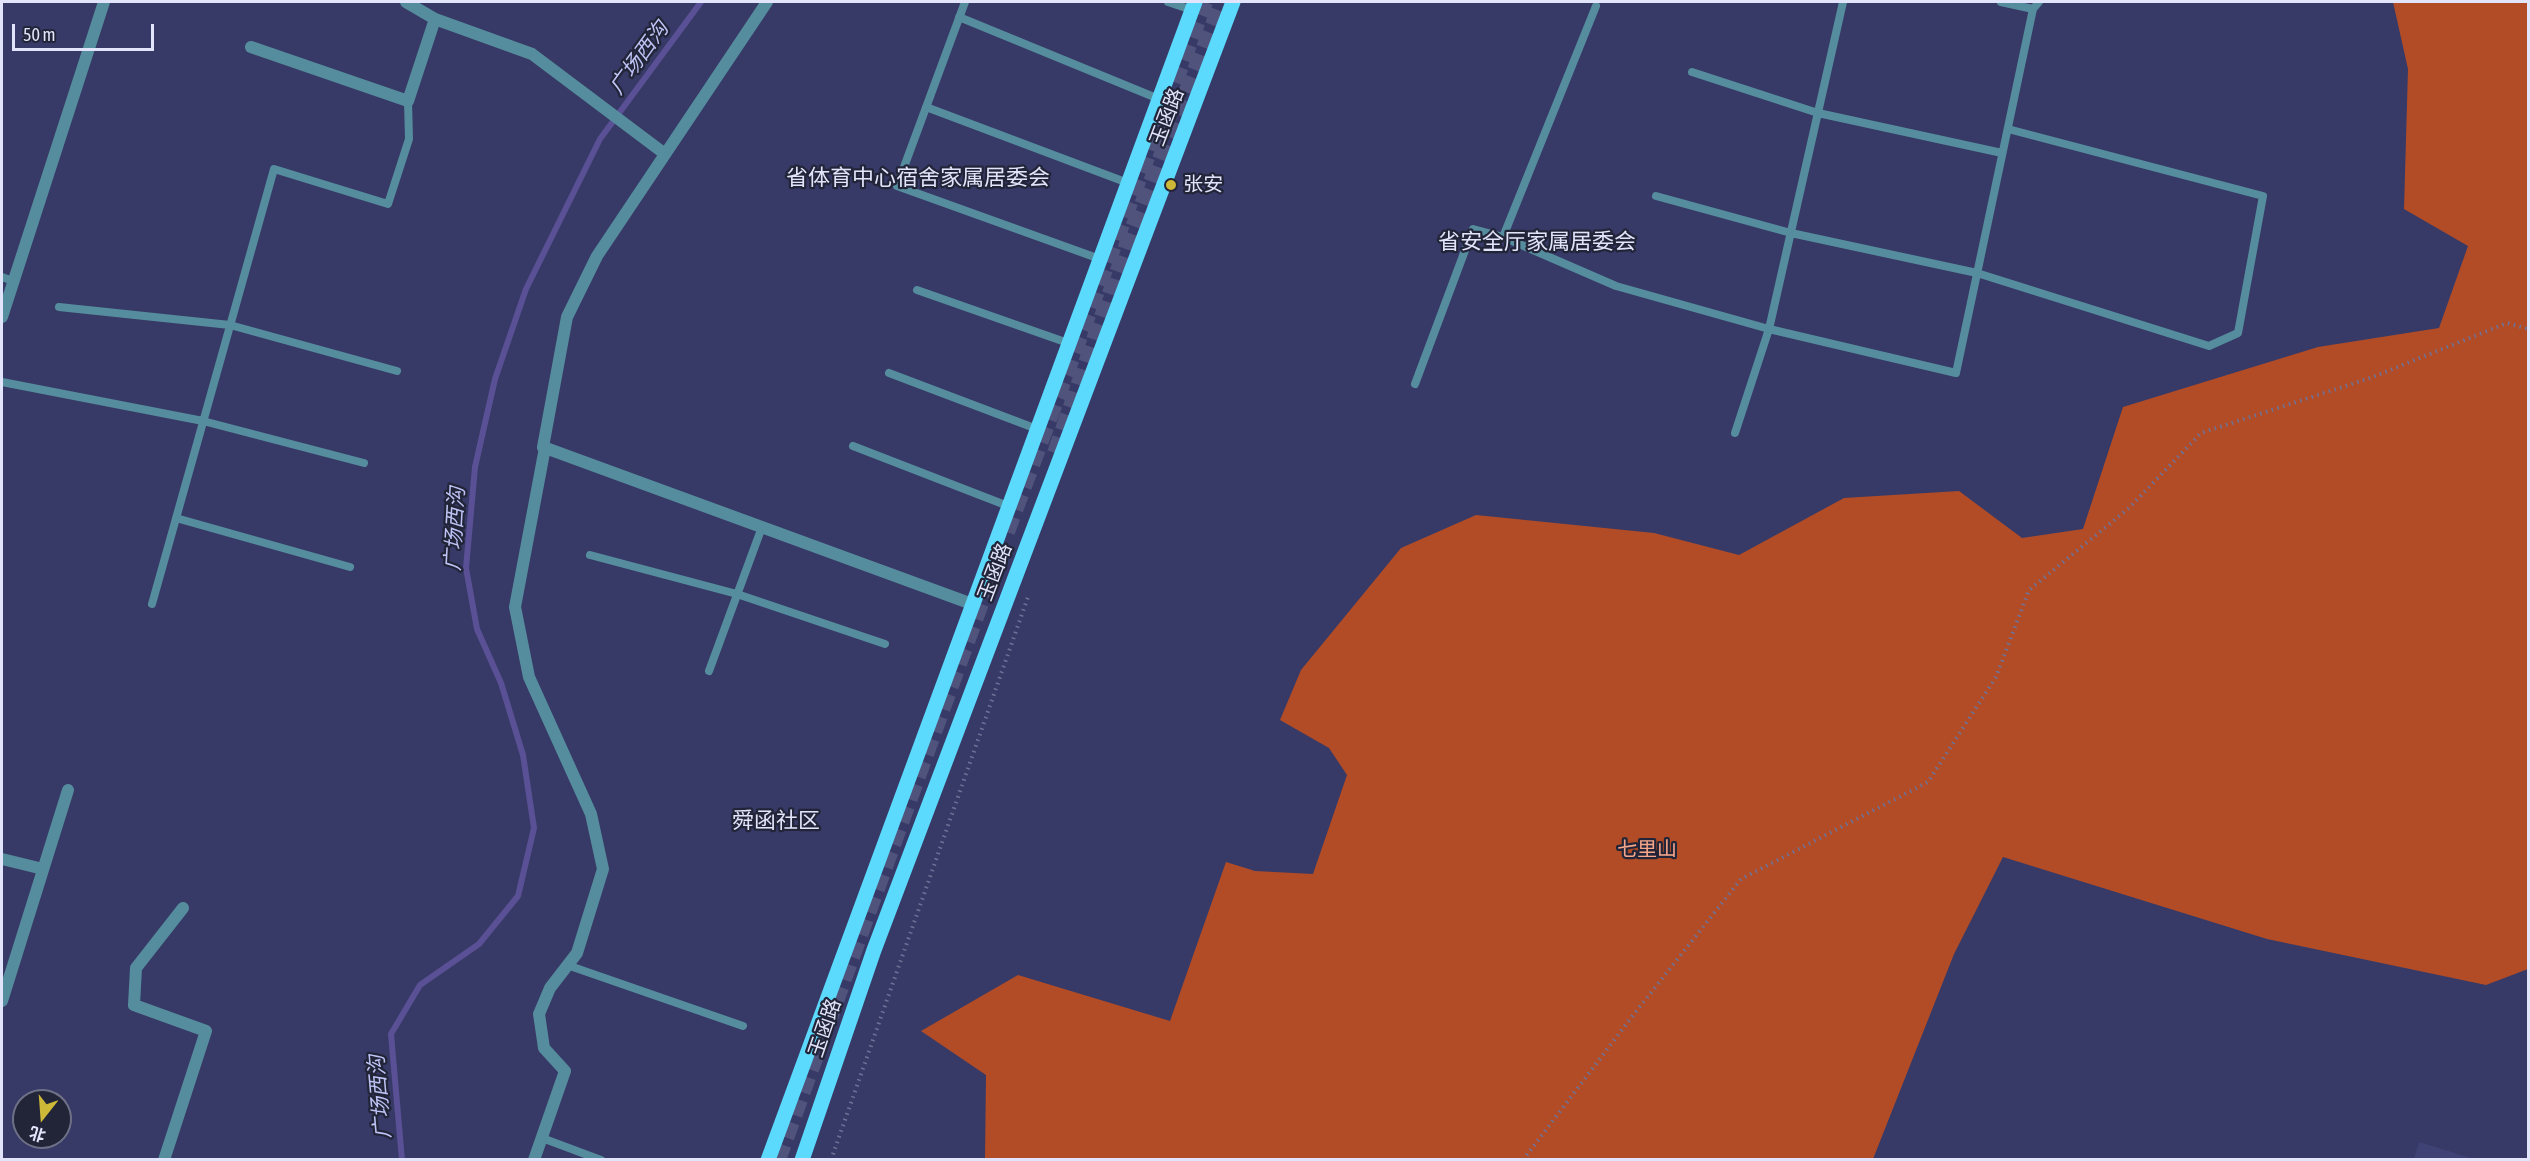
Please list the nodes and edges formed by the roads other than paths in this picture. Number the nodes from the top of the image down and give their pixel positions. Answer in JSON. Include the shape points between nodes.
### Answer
{"nodes":[{"id":1,"x":104,"y":2,"type":"edge"},
{"id":2,"x":406,"y":2,"type":"edge"},
{"id":3,"x":767,"y":2,"type":"edge"},
{"id":4,"x":965,"y":2,"type":"edge"},
{"id":5,"x":1168,"y":2,"type":"edge"},
{"id":6,"x":1233,"y":2,"type":"edge"},
{"id":7,"x":1843,"y":2,"type":"edge"},
{"id":8,"x":2001,"y":2,"type":"edge"},
{"id":9,"x":2039,"y":2,"type":"edge"},
{"id":10,"x":1193,"y":6,"type":"edge"},
{"id":11,"x":1596,"y":6,"type":"dead end"},
{"id":12,"x":2033,"y":9,"type":"junction"},
{"id":13,"x":959,"y":17,"type":"junction"},
{"id":14,"x":435,"y":19,"type":"junction"},
{"id":15,"x":251,"y":47,"type":"dead end"},
{"id":16,"x":1692,"y":72,"type":"dead end"},
{"id":17,"x":1159,"y":99,"type":"junction"},
{"id":18,"x":408,"y":101,"type":"junction"},
{"id":19,"x":926,"y":107,"type":"junction"},
{"id":20,"x":1818,"y":113,"type":"junction"},
{"id":21,"x":2008,"y":129,"type":"junction"},
{"id":22,"x":2002,"y":153,"type":"junction"},
{"id":23,"x":665,"y":154,"type":"junction"},
{"id":24,"x":1128,"y":183,"type":"junction"},
{"id":25,"x":1656,"y":196,"type":"dead end"},
{"id":26,"x":1791,"y":233,"type":"junction"},
{"id":27,"x":1503,"y":237,"type":"junction"},
{"id":28,"x":1100,"y":259,"type":"junction"},
{"id":29,"x":1977,"y":273,"type":"junction"},
{"id":30,"x":7,"y":279,"type":"edge"},
{"id":31,"x":917,"y":290,"type":"dead end"},
{"id":32,"x":58,"y":306,"type":"dead end"},
{"id":33,"x":2,"y":317,"type":"edge"},
{"id":34,"x":230,"y":325,"type":"junction"},
{"id":35,"x":1769,"y":329,"type":"junction"},
{"id":36,"x":1068,"y":343,"type":"junction"},
{"id":37,"x":397,"y":371,"type":"dead end"},
{"id":38,"x":889,"y":373,"type":"dead end"},
{"id":39,"x":2,"y":382,"type":"edge"},
{"id":40,"x":1415,"y":384,"type":"dead end"},
{"id":41,"x":203,"y":421,"type":"junction"},
{"id":42,"x":1037,"y":429,"type":"junction"},
{"id":43,"x":1735,"y":433,"type":"dead end"},
{"id":44,"x":853,"y":446,"type":"dead end"},
{"id":45,"x":544,"y":453,"type":"dead end"},
{"id":46,"x":364,"y":463,"type":"dead end"},
{"id":47,"x":1008,"y":506,"type":"junction"},
{"id":48,"x":176,"y":518,"type":"junction"},
{"id":49,"x":762,"y":527,"type":"junction"},
{"id":50,"x":590,"y":555,"type":"dead end"},
{"id":51,"x":350,"y":567,"type":"dead end"},
{"id":52,"x":737,"y":594,"type":"junction"},
{"id":53,"x":152,"y":604,"type":"dead end"},
{"id":54,"x":972,"y":604,"type":"junction"},
{"id":55,"x":885,"y":644,"type":"dead end"},
{"id":56,"x":709,"y":671,"type":"dead end"},
{"id":57,"x":68,"y":790,"type":"dead end"},
{"id":58,"x":2,"y":859,"type":"edge"},
{"id":59,"x":43,"y":869,"type":"junction"},
{"id":60,"x":183,"y":908,"type":"dead end"},
{"id":61,"x":7,"y":964,"type":"edge"},
{"id":62,"x":567,"y":965,"type":"junction"},
{"id":63,"x":2,"y":1001,"type":"edge"},
{"id":64,"x":743,"y":1026,"type":"dead end"},
{"id":65,"x":542,"y":1138,"type":"junction"},
{"id":66,"x":164,"y":1160,"type":"edge"},
{"id":67,"x":534,"y":1160,"type":"edge"},
{"id":68,"x":601,"y":1160,"type":"edge"},
{"id":69,"x":768,"y":1160,"type":"edge"},
{"id":70,"x":802,"y":1160,"type":"edge"}],
"edges":[{"from":1,"to":30,"type":"street"},
{"from":2,"to":14,"type":"street"},
{"from":3,"to":23,"type":"street"},
{"from":4,"to":13,"type":"lane"},
{"from":5,"to":10,"type":"lane"},
{"from":6,"to":70,"type":"main road","name":"玉函路","via":[[874,950]]},
{"from":7,"to":20,"type":"lane"},
{"from":8,"to":12,"type":"lane"},
{"from":9,"to":12,"type":"lane"},
{"from":10,"to":17,"type":"main road","name":"玉函路"},
{"from":11,"to":27,"type":"lane"},
{"from":12,"to":21,"type":"lane"},
{"from":13,"to":17,"type":"lane"},
{"from":13,"to":19,"type":"lane"},
{"from":14,"to":18,"type":"street"},
{"from":14,"to":23,"type":"street","via":[[532,54]]},
{"from":15,"to":18,"type":"street"},
{"from":16,"to":20,"type":"lane"},
{"from":17,"to":24,"type":"main road","name":"玉函路"},
{"from":18,"to":34,"type":"lane","via":[[408,139],[388,204],[274,168]]},
{"from":19,"to":24,"type":"lane"},
{"from":19,"to":28,"type":"lane","via":[[897,186]]},
{"from":20,"to":22,"type":"lane"},
{"from":20,"to":26,"type":"lane"},
{"from":21,"to":22,"type":"lane"},
{"from":21,"to":29,"type":"lane","via":[[2264,196],[2238,333],[2209,346]]},
{"from":22,"to":29,"type":"lane"},
{"from":23,"to":49,"type":"street","via":[[597,256],[567,316],[543,447]]},
{"from":24,"to":28,"type":"main road","name":"玉函路"},
{"from":25,"to":26,"type":"lane"},
{"from":26,"to":29,"type":"lane"},
{"from":26,"to":35,"type":"lane"},
{"from":27,"to":35,"type":"lane","via":[[1616,286]]},
{"from":27,"to":40,"type":"lane","via":[[1473,229]]},
{"from":28,"to":36,"type":"main road","name":"玉函路"},
{"from":29,"to":35,"type":"lane","via":[[1956,373]]},
{"from":30,"to":33,"type":"street"},
{"from":31,"to":36,"type":"lane"},
{"from":32,"to":34,"type":"lane"},
{"from":34,"to":37,"type":"lane"},
{"from":34,"to":41,"type":"lane"},
{"from":35,"to":43,"type":"lane"},
{"from":36,"to":42,"type":"main road","name":"玉函路"},
{"from":38,"to":42,"type":"lane"},
{"from":39,"to":41,"type":"lane"},
{"from":41,"to":46,"type":"lane"},
{"from":41,"to":48,"type":"lane"},
{"from":42,"to":47,"type":"main road","name":"玉函路"},
{"from":44,"to":47,"type":"lane"},
{"from":45,"to":62,"type":"street","via":[[515,607],[529,677],[591,814],[603,869],[577,953]]},
{"from":47,"to":54,"type":"main road","name":"玉函路"},
{"from":48,"to":51,"type":"lane"},
{"from":48,"to":53,"type":"lane"},
{"from":49,"to":52,"type":"lane"},
{"from":49,"to":54,"type":"street"},
{"from":50,"to":52,"type":"lane"},
{"from":52,"to":55,"type":"lane"},
{"from":52,"to":56,"type":"lane"},
{"from":54,"to":69,"type":"main road","name":"玉函路"},
{"from":57,"to":59,"type":"street"},
{"from":58,"to":59,"type":"street"},
{"from":59,"to":61,"type":"street"},
{"from":60,"to":66,"type":"street","via":[[136,968],[134,1005],[206,1031]]},
{"from":61,"to":63,"type":"street"},
{"from":62,"to":64,"type":"lane"},
{"from":62,"to":65,"type":"street","via":[[550,988],[539,1014],[544,1048],[565,1071]]},
{"from":65,"to":67,"type":"street"},
{"from":65,"to":68,"type":"lane"}]}
